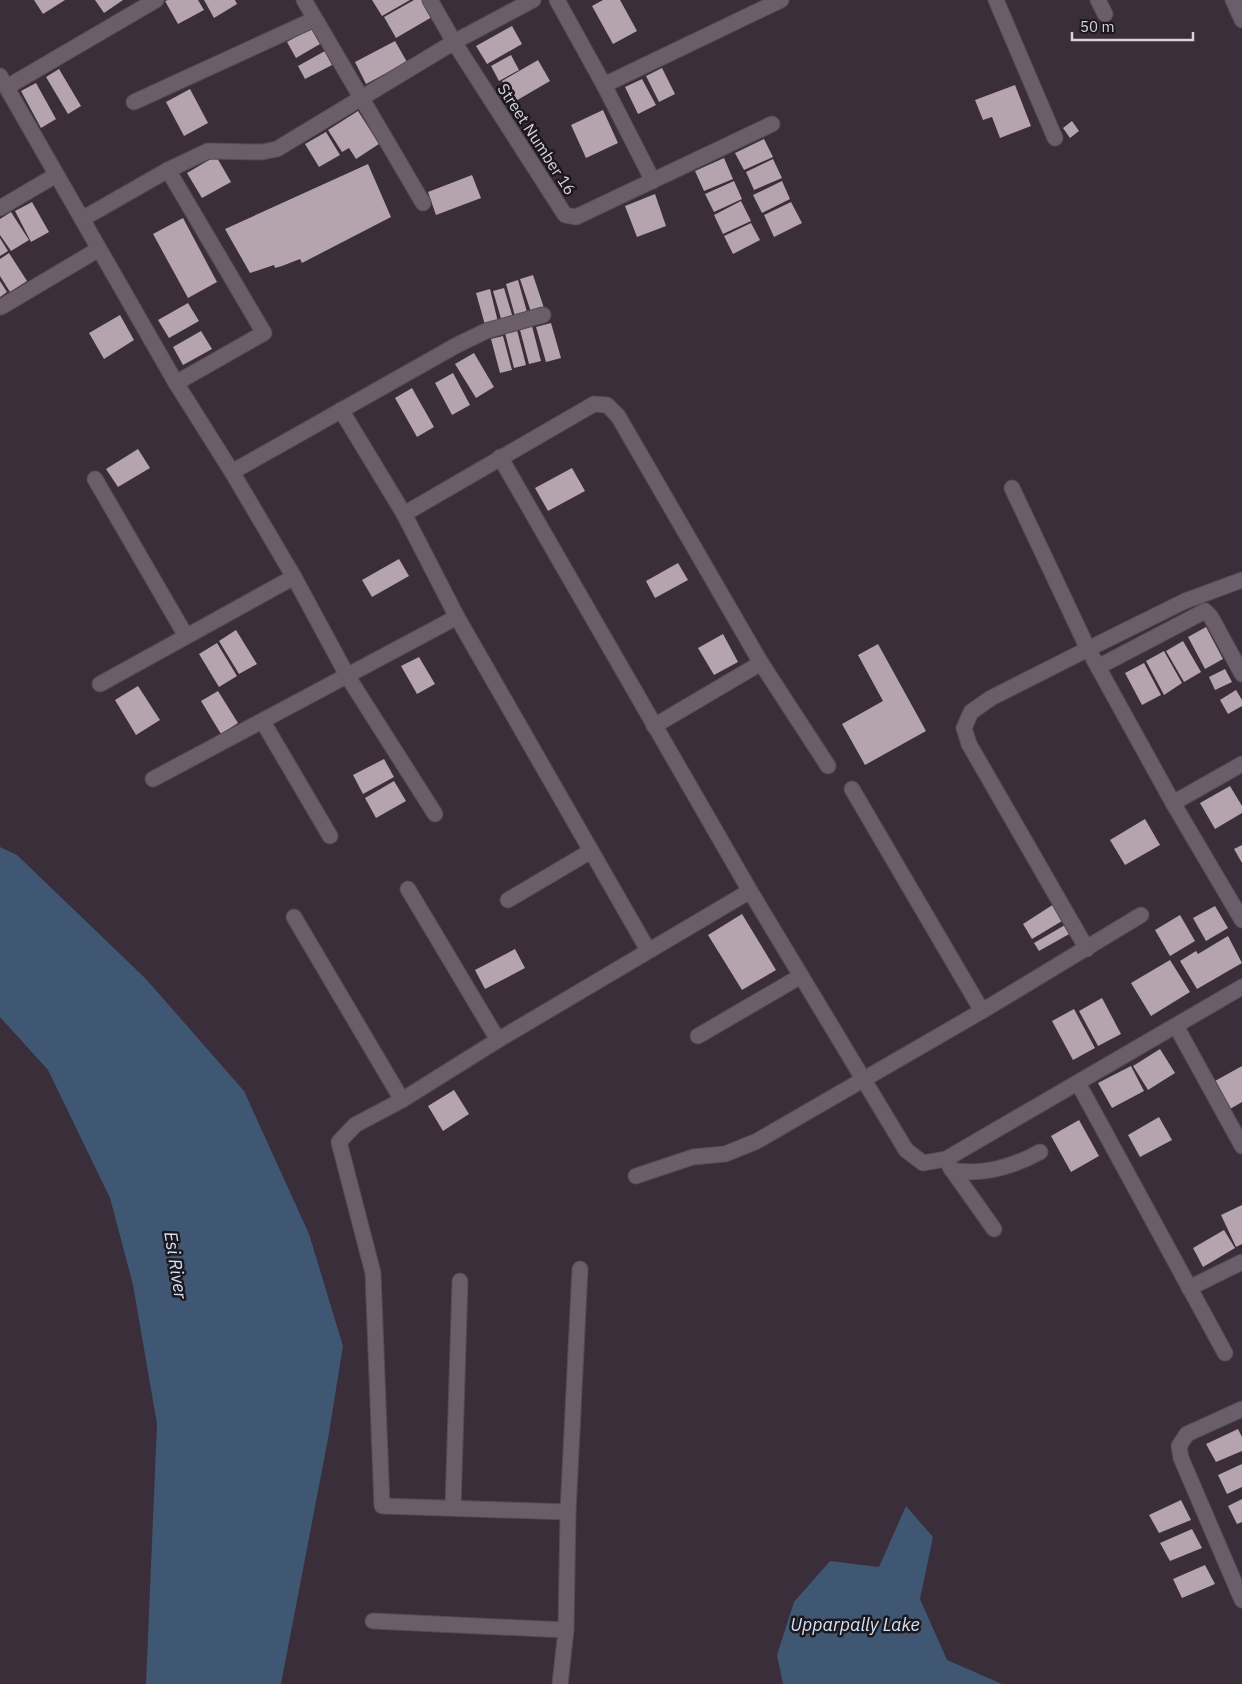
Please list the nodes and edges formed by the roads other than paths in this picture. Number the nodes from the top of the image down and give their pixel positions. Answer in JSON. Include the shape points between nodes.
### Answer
{"nodes":[{"id":1,"x":156,"y":0,"type":"edge"},
{"id":2,"x":304,"y":0,"type":"edge"},
{"id":3,"x":430,"y":0,"type":"edge"},
{"id":4,"x":533,"y":0,"type":"edge"},
{"id":5,"x":558,"y":0,"type":"edge"},
{"id":6,"x":781,"y":0,"type":"edge"},
{"id":7,"x":996,"y":0,"type":"edge"},
{"id":8,"x":1098,"y":0,"type":"edge"},
{"id":9,"x":1104,"y":14,"type":"dead end"},
{"id":10,"x":315,"y":19,"type":"junction"},
{"id":11,"x":454,"y":42,"type":"junction"},
{"id":12,"x":3,"y":81,"type":"edge"},
{"id":13,"x":604,"y":85,"type":"junction"},
{"id":14,"x":362,"y":99,"type":"junction"},
{"id":15,"x":134,"y":102,"type":"dead end"},
{"id":16,"x":772,"y":124,"type":"dead end"},
{"id":17,"x":1055,"y":138,"type":"dead end"},
{"id":18,"x":168,"y":170,"type":"junction"},
{"id":19,"x":56,"y":175,"type":"junction"},
{"id":20,"x":652,"y":181,"type":"junction"},
{"id":21,"x":423,"y":203,"type":"dead end"},
{"id":22,"x":0,"y":208,"type":"edge"},
{"id":23,"x":82,"y":219,"type":"junction"},
{"id":24,"x":99,"y":249,"type":"junction"},
{"id":25,"x":1,"y":307,"type":"edge"},
{"id":26,"x":543,"y":315,"type":"dead end"},
{"id":27,"x":176,"y":383,"type":"junction"},
{"id":28,"x":341,"y":410,"type":"junction"},
{"id":29,"x":500,"y":457,"type":"junction"},
{"id":30,"x":232,"y":472,"type":"junction"},
{"id":31,"x":94,"y":479,"type":"dead end"},
{"id":32,"x":1012,"y":488,"type":"dead end"},
{"id":33,"x":404,"y":514,"type":"junction"},
{"id":34,"x":294,"y":577,"type":"junction"},
{"id":35,"x":1242,"y":580,"type":"edge"},
{"id":36,"x":457,"y":617,"type":"junction"},
{"id":37,"x":186,"y":636,"type":"junction"},
{"id":38,"x":1088,"y":649,"type":"junction"},
{"id":39,"x":761,"y":663,"type":"junction"},
{"id":40,"x":1098,"y":667,"type":"junction"},
{"id":41,"x":1242,"y":674,"type":"edge"},
{"id":42,"x":348,"y":677,"type":"junction"},
{"id":43,"x":100,"y":684,"type":"dead end"},
{"id":44,"x":263,"y":722,"type":"junction"},
{"id":45,"x":654,"y":726,"type":"junction"},
{"id":46,"x":1242,"y":764,"type":"edge"},
{"id":47,"x":828,"y":766,"type":"dead end"},
{"id":48,"x":153,"y":779,"type":"dead end"},
{"id":49,"x":852,"y":788,"type":"dead end"},
{"id":50,"x":1173,"y":803,"type":"junction"},
{"id":51,"x":435,"y":814,"type":"dead end"},
{"id":52,"x":330,"y":836,"type":"dead end"},
{"id":53,"x":591,"y":851,"type":"junction"},
{"id":54,"x":408,"y":890,"type":"dead end"},
{"id":55,"x":750,"y":891,"type":"junction"},
{"id":56,"x":508,"y":900,"type":"dead end"},
{"id":57,"x":1141,"y":915,"type":"dead end"},
{"id":58,"x":294,"y":917,"type":"dead end"},
{"id":59,"x":1242,"y":920,"type":"edge"},
{"id":60,"x":648,"y":950,"type":"junction"},
{"id":61,"x":1086,"y":950,"type":"junction"},
{"id":62,"x":801,"y":976,"type":"junction"},
{"id":63,"x":1242,"y":987,"type":"edge"},
{"id":64,"x":982,"y":1012,"type":"junction"},
{"id":65,"x":1176,"y":1026,"type":"junction"},
{"id":66,"x":698,"y":1036,"type":"dead end"},
{"id":67,"x":498,"y":1040,"type":"junction"},
{"id":68,"x":864,"y":1081,"type":"junction"},
{"id":69,"x":1078,"y":1083,"type":"junction"},
{"id":70,"x":402,"y":1100,"type":"junction"},
{"id":71,"x":1242,"y":1146,"type":"edge"},
{"id":72,"x":1040,"y":1152,"type":"dead end"},
{"id":73,"x":949,"y":1164,"type":"junction"},
{"id":74,"x":636,"y":1176,"type":"dead end"},
{"id":75,"x":994,"y":1229,"type":"dead end"},
{"id":76,"x":1242,"y":1262,"type":"edge"},
{"id":77,"x":580,"y":1269,"type":"dead end"},
{"id":78,"x":460,"y":1282,"type":"dead end"},
{"id":79,"x":1189,"y":1288,"type":"junction"},
{"id":80,"x":1225,"y":1353,"type":"dead end"},
{"id":81,"x":1242,"y":1409,"type":"edge"},
{"id":82,"x":453,"y":1508,"type":"junction"},
{"id":83,"x":568,"y":1512,"type":"junction"},
{"id":84,"x":1242,"y":1600,"type":"edge"},
{"id":85,"x":373,"y":1621,"type":"dead end"},
{"id":86,"x":566,"y":1630,"type":"junction"},
{"id":87,"x":560,"y":1684,"type":"edge"}],
"edges":[{"from":1,"to":12,"type":"street"},
{"from":2,"to":10,"type":"street"},
{"from":3,"to":11,"type":"street","name":"Street Number 16"},
{"from":4,"to":11,"type":"street"},
{"from":5,"to":13,"type":"street"},
{"from":6,"to":13,"type":"street"},
{"from":7,"to":17,"type":"street"},
{"from":8,"to":9,"type":"street"},
{"from":10,"to":14,"type":"street"},
{"from":10,"to":15,"type":"street"},
{"from":11,"to":14,"type":"street"},
{"from":11,"to":20,"type":"street","name":"Street Number 16","via":[[566,216],[576,217]]},
{"from":12,"to":19,"type":"street"},
{"from":13,"to":20,"type":"street"},
{"from":14,"to":18,"type":"street","via":[[276,149],[262,152],[208,151]]},
{"from":14,"to":21,"type":"street"},
{"from":16,"to":20,"type":"street"},
{"from":18,"to":23,"type":"street"},
{"from":18,"to":27,"type":"street","via":[[264,333]]},
{"from":19,"to":22,"type":"street"},
{"from":19,"to":23,"type":"street"},
{"from":23,"to":24,"type":"street"},
{"from":24,"to":25,"type":"street"},
{"from":24,"to":27,"type":"street"},
{"from":26,"to":28,"type":"street","via":[[486,331]]},
{"from":27,"to":30,"type":"street"},
{"from":28,"to":30,"type":"street"},
{"from":28,"to":33,"type":"street"},
{"from":29,"to":33,"type":"street"},
{"from":29,"to":39,"type":"street","via":[[594,404],[607,405],[618,416]]},
{"from":29,"to":45,"type":"street"},
{"from":30,"to":34,"type":"street"},
{"from":31,"to":37,"type":"street"},
{"from":32,"to":38,"type":"street"},
{"from":33,"to":36,"type":"street"},
{"from":34,"to":37,"type":"street"},
{"from":34,"to":42,"type":"street"},
{"from":35,"to":38,"type":"street","via":[[1185,601]]},
{"from":36,"to":42,"type":"street"},
{"from":36,"to":53,"type":"street"},
{"from":37,"to":43,"type":"street"},
{"from":38,"to":40,"type":"street"},
{"from":38,"to":61,"type":"street","via":[[991,698],[971,712],[964,728],[969,744]]},
{"from":39,"to":45,"type":"street"},
{"from":39,"to":47,"type":"street"},
{"from":40,"to":41,"type":"street","via":[[1205,610]]},
{"from":40,"to":50,"type":"street"},
{"from":42,"to":44,"type":"street"},
{"from":42,"to":51,"type":"street"},
{"from":44,"to":48,"type":"street"},
{"from":44,"to":52,"type":"street"},
{"from":45,"to":55,"type":"street"},
{"from":46,"to":50,"type":"street"},
{"from":49,"to":64,"type":"street"},
{"from":50,"to":59,"type":"street"},
{"from":53,"to":56,"type":"street"},
{"from":53,"to":60,"type":"street"},
{"from":54,"to":67,"type":"street"},
{"from":55,"to":60,"type":"street"},
{"from":55,"to":62,"type":"street"},
{"from":57,"to":61,"type":"street"},
{"from":58,"to":70,"type":"street"},
{"from":60,"to":67,"type":"street"},
{"from":61,"to":64,"type":"street"},
{"from":62,"to":66,"type":"street"},
{"from":62,"to":68,"type":"street"},
{"from":63,"to":65,"type":"street"},
{"from":64,"to":68,"type":"street"},
{"from":65,"to":69,"type":"street"},
{"from":65,"to":71,"type":"street"},
{"from":67,"to":70,"type":"street"},
{"from":68,"to":73,"type":"street","via":[[906,1150],[923,1163]]},
{"from":68,"to":74,"type":"street","via":[[757,1141],[725,1154],[693,1157]]},
{"from":69,"to":73,"type":"street"},
{"from":69,"to":79,"type":"street"},
{"from":70,"to":82,"type":"street","via":[[354,1125],[339,1142],[373,1273],[382,1506]]},
{"from":72,"to":73,"type":"street","via":[[1016,1165],[964,1172]]},
{"from":73,"to":75,"type":"street"},
{"from":76,"to":79,"type":"street"},
{"from":77,"to":83,"type":"street"},
{"from":78,"to":82,"type":"street"},
{"from":79,"to":80,"type":"street"},
{"from":81,"to":84,"type":"street","via":[[1187,1434],[1179,1446],[1181,1458]]},
{"from":82,"to":83,"type":"street"},
{"from":83,"to":86,"type":"street"},
{"from":85,"to":86,"type":"street"},
{"from":86,"to":87,"type":"street"}]}
